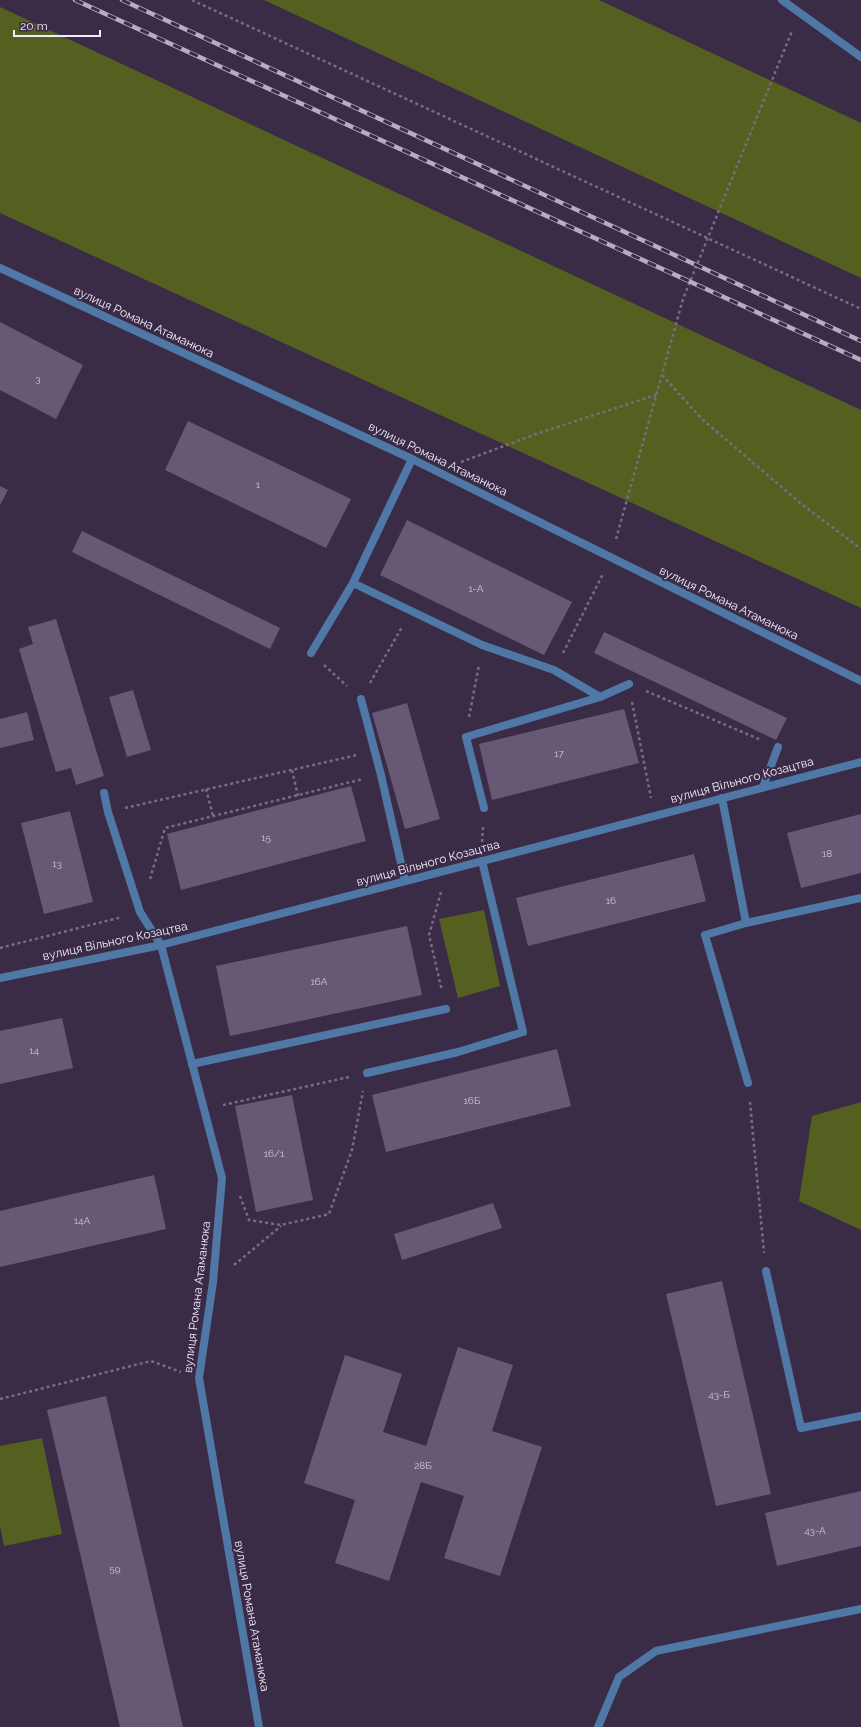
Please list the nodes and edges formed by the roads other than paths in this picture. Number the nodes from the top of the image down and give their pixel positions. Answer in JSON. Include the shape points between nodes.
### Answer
{"nodes":[{"id":1,"x":782,"y":0,"type":"edge"},
{"id":2,"x":861,"y":57,"type":"edge"},
{"id":3,"x":0,"y":268,"type":"edge"},
{"id":4,"x":412,"y":459,"type":"junction"},
{"id":5,"x":353,"y":583,"type":"junction"},
{"id":6,"x":311,"y":653,"type":"road end"},
{"id":7,"x":861,"y":681,"type":"edge"},
{"id":8,"x":629,"y":684,"type":"road end"},
{"id":9,"x":600,"y":698,"type":"junction"},
{"id":10,"x":361,"y":699,"type":"road end"},
{"id":11,"x":778,"y":747,"type":"road end"},
{"id":12,"x":861,"y":762,"type":"edge"},
{"id":13,"x":763,"y":787,"type":"junction"},
{"id":14,"x":104,"y":793,"type":"dead end"},
{"id":15,"x":722,"y":798,"type":"junction"},
{"id":16,"x":484,"y":808,"type":"road end"},
{"id":17,"x":482,"y":861,"type":"junction"},
{"id":18,"x":405,"y":881,"type":"junction"},
{"id":19,"x":861,"y":898,"type":"edge"},
{"id":20,"x":746,"y":923,"type":"junction"},
{"id":21,"x":161,"y":945,"type":"junction"},
{"id":22,"x":0,"y":978,"type":"edge"},
{"id":23,"x":446,"y":1008,"type":"dead end"},
{"id":24,"x":192,"y":1064,"type":"junction"},
{"id":25,"x":367,"y":1073,"type":"road end"},
{"id":26,"x":748,"y":1084,"type":"road end"},
{"id":27,"x":766,"y":1271,"type":"road end"},
{"id":28,"x":861,"y":1416,"type":"edge"},
{"id":29,"x":861,"y":1610,"type":"edge"},
{"id":30,"x":259,"y":1727,"type":"edge"},
{"id":31,"x":598,"y":1727,"type":"edge"}],
"edges":[{"from":1,"to":2,"type":"street"},
{"from":3,"to":4,"type":"street","name":"вулиця Романа Атаманюка"},
{"from":4,"to":5,"type":"street"},
{"from":4,"to":7,"type":"street","name":"вулиця Романа Атаманюка"},
{"from":5,"to":6,"type":"street"},
{"from":5,"to":9,"type":"street","via":[[482,645],[554,670]]},
{"from":8,"to":9,"type":"street"},
{"from":9,"to":16,"type":"street","via":[[466,737]]},
{"from":10,"to":18,"type":"street"},
{"from":11,"to":13,"type":"street"},
{"from":12,"to":13,"type":"street","name":"вулиця Вільного Козацтва"},
{"from":13,"to":15,"type":"street","name":"вулиця Вільного Козацтва"},
{"from":14,"to":21,"type":"street","name":"вулиця Романа Атаманюка","via":[[140,912]]},
{"from":15,"to":17,"type":"street","name":"вулиця Вільного Козацтва"},
{"from":15,"to":20,"type":"street"},
{"from":17,"to":18,"type":"street","name":"вулиця Вільного Козацтва"},
{"from":17,"to":25,"type":"street","via":[[523,1032],[458,1052]]},
{"from":18,"to":21,"type":"street","name":"вулиця Вільного Козацтва"},
{"from":19,"to":20,"type":"street"},
{"from":20,"to":26,"type":"street","via":[[705,935]]},
{"from":21,"to":22,"type":"street","name":"вулиця Вільного Козацтва"},
{"from":21,"to":24,"type":"street","name":"вулиця Романа Атаманюка"},
{"from":23,"to":24,"type":"street"},
{"from":24,"to":30,"type":"street","name":"вулиця Романа Атаманюка","via":[[222,1178],[213,1282],[199,1378]]},
{"from":27,"to":28,"type":"street","via":[[801,1428]]},
{"from":29,"to":31,"type":"street","via":[[656,1651],[619,1677]]}]}
